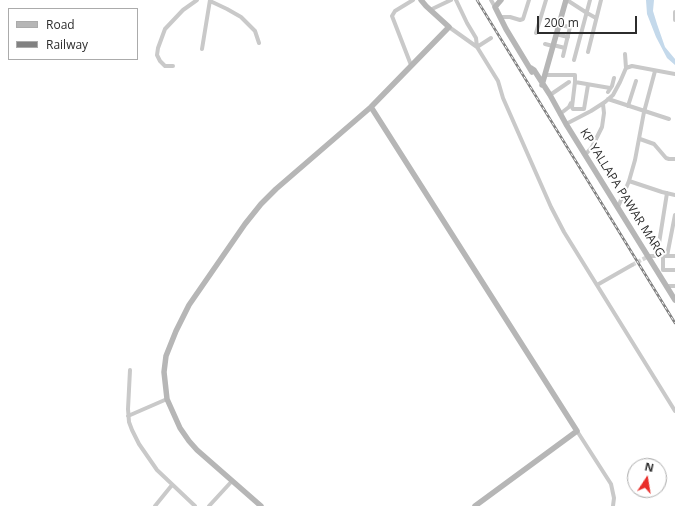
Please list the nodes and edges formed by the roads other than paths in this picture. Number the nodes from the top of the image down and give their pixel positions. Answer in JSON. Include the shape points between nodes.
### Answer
{"nodes":[{"id":1,"x":197,"y":0,"type":"edge"},
{"id":2,"x":210,"y":0,"type":"edge"},
{"id":3,"x":414,"y":0,"type":"edge"},
{"id":4,"x":421,"y":0,"type":"edge"},
{"id":5,"x":451,"y":0,"type":"edge"},
{"id":6,"x":456,"y":0,"type":"edge"},
{"id":7,"x":491,"y":0,"type":"edge"},
{"id":8,"x":501,"y":0,"type":"edge"},
{"id":9,"x":529,"y":0,"type":"edge"},
{"id":10,"x":546,"y":0,"type":"edge"},
{"id":11,"x":567,"y":0,"type":"edge"},
{"id":12,"x":590,"y":0,"type":"edge"},
{"id":13,"x":601,"y":0,"type":"edge"},
{"id":14,"x":495,"y":7,"type":"junction"},
{"id":15,"x":430,"y":10,"type":"junction"},
{"id":16,"x":675,"y":12,"type":"edge"},
{"id":17,"x":587,"y":14,"type":"junction"},
{"id":18,"x":501,"y":17,"type":"junction"},
{"id":19,"x":596,"y":18,"type":"junction"},
{"id":20,"x":675,"y":20,"type":"edge"},
{"id":21,"x":548,"y":25,"type":"dead end"},
{"id":22,"x":559,"y":26,"type":"junction"},
{"id":23,"x":449,"y":27,"type":"junction"},
{"id":24,"x":536,"y":33,"type":"dead end"},
{"id":25,"x":556,"y":34,"type":"junction"},
{"id":26,"x":568,"y":37,"type":"junction"},
{"id":27,"x":492,"y":38,"type":"dead end"},
{"id":28,"x":259,"y":43,"type":"dead end"},
{"id":29,"x":545,"y":44,"type":"dead end"},
{"id":30,"x":553,"y":45,"type":"junction"},
{"id":31,"x":477,"y":47,"type":"junction"},
{"id":32,"x":565,"y":48,"type":"junction"},
{"id":33,"x":202,"y":49,"type":"dead end"},
{"id":34,"x":588,"y":52,"type":"dead end"},
{"id":35,"x":625,"y":54,"type":"dead end"},
{"id":36,"x":563,"y":56,"type":"dead end"},
{"id":37,"x":574,"y":60,"type":"dead end"},
{"id":38,"x":411,"y":65,"type":"junction"},
{"id":39,"x":173,"y":66,"type":"dead end"},
{"id":40,"x":626,"y":68,"type":"junction"},
{"id":41,"x":655,"y":71,"type":"junction"},
{"id":42,"x":675,"y":74,"type":"edge"},
{"id":43,"x":545,"y":75,"type":"junction"},
{"id":44,"x":614,"y":78,"type":"dead end"},
{"id":45,"x":636,"y":81,"type":"dead end"},
{"id":46,"x":569,"y":82,"type":"dead end"},
{"id":47,"x":575,"y":82,"type":"junction"},
{"id":48,"x":542,"y":84,"type":"junction"},
{"id":49,"x":588,"y":85,"type":"junction"},
{"id":50,"x":572,"y":88,"type":"dead end"},
{"id":51,"x":550,"y":96,"type":"junction"},
{"id":52,"x":608,"y":99,"type":"junction"},
{"id":53,"x":603,"y":104,"type":"junction"},
{"id":54,"x":628,"y":106,"type":"junction"},
{"id":55,"x":371,"y":107,"type":"junction"},
{"id":56,"x":644,"y":112,"type":"junction"},
{"id":57,"x":560,"y":114,"type":"junction"},
{"id":58,"x":669,"y":119,"type":"dead end"},
{"id":59,"x":566,"y":124,"type":"junction"},
{"id":60,"x":640,"y":139,"type":"junction"},
{"id":61,"x":586,"y":155,"type":"junction"},
{"id":62,"x":675,"y":159,"type":"edge"},
{"id":63,"x":629,"y":181,"type":"junction"},
{"id":64,"x":667,"y":193,"type":"junction"},
{"id":65,"x":675,"y":195,"type":"edge"},
{"id":66,"x":618,"y":207,"type":"junction"},
{"id":67,"x":675,"y":215,"type":"edge"},
{"id":68,"x":649,"y":256,"type":"junction"},
{"id":69,"x":656,"y":256,"type":"junction"},
{"id":70,"x":665,"y":256,"type":"junction"},
{"id":71,"x":675,"y":256,"type":"edge"},
{"id":72,"x":632,"y":265,"type":"tunnel mouth"},
{"id":73,"x":675,"y":270,"type":"edge"},
{"id":74,"x":597,"y":285,"type":"junction"},
{"id":75,"x":675,"y":286,"type":"edge"},
{"id":76,"x":670,"y":290,"type":"edge"},
{"id":77,"x":675,"y":300,"type":"edge"},
{"id":78,"x":130,"y":370,"type":"dead end"},
{"id":79,"x":168,"y":399,"type":"junction"},
{"id":80,"x":675,"y":411,"type":"edge"},
{"id":81,"x":128,"y":416,"type":"junction"},
{"id":82,"x":577,"y":431,"type":"junction"},
{"id":83,"x":232,"y":481,"type":"junction"},
{"id":84,"x":172,"y":485,"type":"junction"},
{"id":85,"x":154,"y":506,"type":"edge"},
{"id":86,"x":195,"y":506,"type":"edge"},
{"id":87,"x":209,"y":506,"type":"edge"},
{"id":88,"x":262,"y":506,"type":"edge"},
{"id":89,"x":475,"y":506,"type":"edge"},
{"id":90,"x":613,"y":506,"type":"edge"}],
"edges":[{"from":1,"to":39,"type":"street","via":[[165,29],[158,48],[157,55],[160,61],[165,66]]},
{"from":2,"to":28,"type":"street","via":[[241,17],[255,31]]},
{"from":2,"to":33,"type":"street"},
{"from":3,"to":38,"type":"street","via":[[392,16]]},
{"from":4,"to":15,"type":"street"},
{"from":5,"to":15,"type":"street"},
{"from":6,"to":31,"type":"street","via":[[476,38]]},
{"from":7,"to":14,"type":"street","name":"KP YALLAPA PAWAR MARG"},
{"from":8,"to":14,"type":"street"},
{"from":9,"to":18,"type":"street","via":[[523,19]]},
{"from":10,"to":24,"type":"street"},
{"from":11,"to":17,"type":"street"},
{"from":11,"to":22,"type":"street"},
{"from":12,"to":17,"type":"street"},
{"from":13,"to":19,"type":"street"},
{"from":14,"to":18,"type":"street","name":"KP YALLAPA PAWAR MARG"},
{"from":15,"to":23,"type":"street"},
{"from":16,"to":20,"type":"street"},
{"from":17,"to":19,"type":"street"},
{"from":17,"to":37,"type":"street"},
{"from":18,"to":48,"type":"street","name":"KP YALLAPA PAWAR MARG"},
{"from":19,"to":34,"type":"street"},
{"from":21,"to":22,"type":"street"},
{"from":22,"to":25,"type":"street"},
{"from":22,"to":26,"type":"street","via":[[570,27]]},
{"from":23,"to":31,"type":"street"},
{"from":23,"to":38,"type":"street"},
{"from":25,"to":26,"type":"street"},
{"from":25,"to":30,"type":"street"},
{"from":26,"to":32,"type":"street"},
{"from":27,"to":31,"type":"street"},
{"from":29,"to":30,"type":"street"},
{"from":30,"to":32,"type":"street"},
{"from":30,"to":43,"type":"street"},
{"from":31,"to":74,"type":"street","via":[[498,81],[551,207]]},
{"from":32,"to":36,"type":"street"},
{"from":35,"to":40,"type":"street"},
{"from":38,"to":55,"type":"street"},
{"from":40,"to":41,"type":"street","via":[[632,66]]},
{"from":40,"to":52,"type":"street","via":[[613,95]]},
{"from":41,"to":42,"type":"street"},
{"from":41,"to":56,"type":"street"},
{"from":43,"to":47,"type":"street","via":[[575,75]]},
{"from":43,"to":48,"type":"street"},
{"from":44,"to":49,"type":"street","via":[[609,90]]},
{"from":45,"to":54,"type":"street"},
{"from":46,"to":51,"type":"street"},
{"from":47,"to":49,"type":"street"},
{"from":47,"to":49,"type":"street","via":[[573,109],[584,109]]},
{"from":48,"to":51,"type":"street","name":"KP YALLAPA PAWAR MARG"},
{"from":50,"to":57,"type":"street","via":[[570,107]]},
{"from":51,"to":57,"type":"street","name":"KP YALLAPA PAWAR MARG"},
{"from":52,"to":53,"type":"street"},
{"from":52,"to":54,"type":"street"},
{"from":53,"to":59,"type":"street"},
{"from":53,"to":61,"type":"street","via":[[602,127]]},
{"from":54,"to":56,"type":"street"},
{"from":55,"to":79,"type":"street","via":[[268,196],[200,288],[176,330],[166,356],[164,372]]},
{"from":55,"to":82,"type":"street"},
{"from":56,"to":58,"type":"street"},
{"from":56,"to":60,"type":"street"},
{"from":57,"to":59,"type":"street","name":"KP YALLAPA PAWAR MARG"},
{"from":59,"to":61,"type":"street","name":"KP YALLAPA PAWAR MARG"},
{"from":60,"to":62,"type":"street","via":[[654,144],[666,158]]},
{"from":60,"to":63,"type":"street"},
{"from":61,"to":66,"type":"street","name":"KP YALLAPA PAWAR MARG"},
{"from":63,"to":64,"type":"street"},
{"from":63,"to":66,"type":"street"},
{"from":64,"to":65,"type":"street"},
{"from":64,"to":69,"type":"street"},
{"from":66,"to":68,"type":"street","name":"KP YALLAPA PAWAR MARG"},
{"from":67,"to":70,"type":"street"},
{"from":68,"to":69,"type":"street"},
{"from":68,"to":76,"type":"street","name":"KP YALLAPA PAWAR MARG"},
{"from":69,"to":70,"type":"street"},
{"from":70,"to":71,"type":"street"},
{"from":70,"to":73,"type":"street","via":[[664,270]]},
{"from":72,"to":74,"type":"street"},
{"from":74,"to":80,"type":"street"},
{"from":75,"to":76,"type":"street"},
{"from":76,"to":77,"type":"street","name":"KP YALLAPA PAWAR MARG"},
{"from":78,"to":81,"type":"street"},
{"from":79,"to":81,"type":"street"},
{"from":79,"to":83,"type":"street","via":[[180,428],[189,441]]},
{"from":81,"to":84,"type":"street","via":[[139,444],[157,470]]},
{"from":82,"to":89,"type":"street"},
{"from":82,"to":90,"type":"street","via":[[611,484]]},
{"from":83,"to":87,"type":"street"},
{"from":83,"to":88,"type":"street"},
{"from":84,"to":85,"type":"street"},
{"from":84,"to":86,"type":"street"}]}
